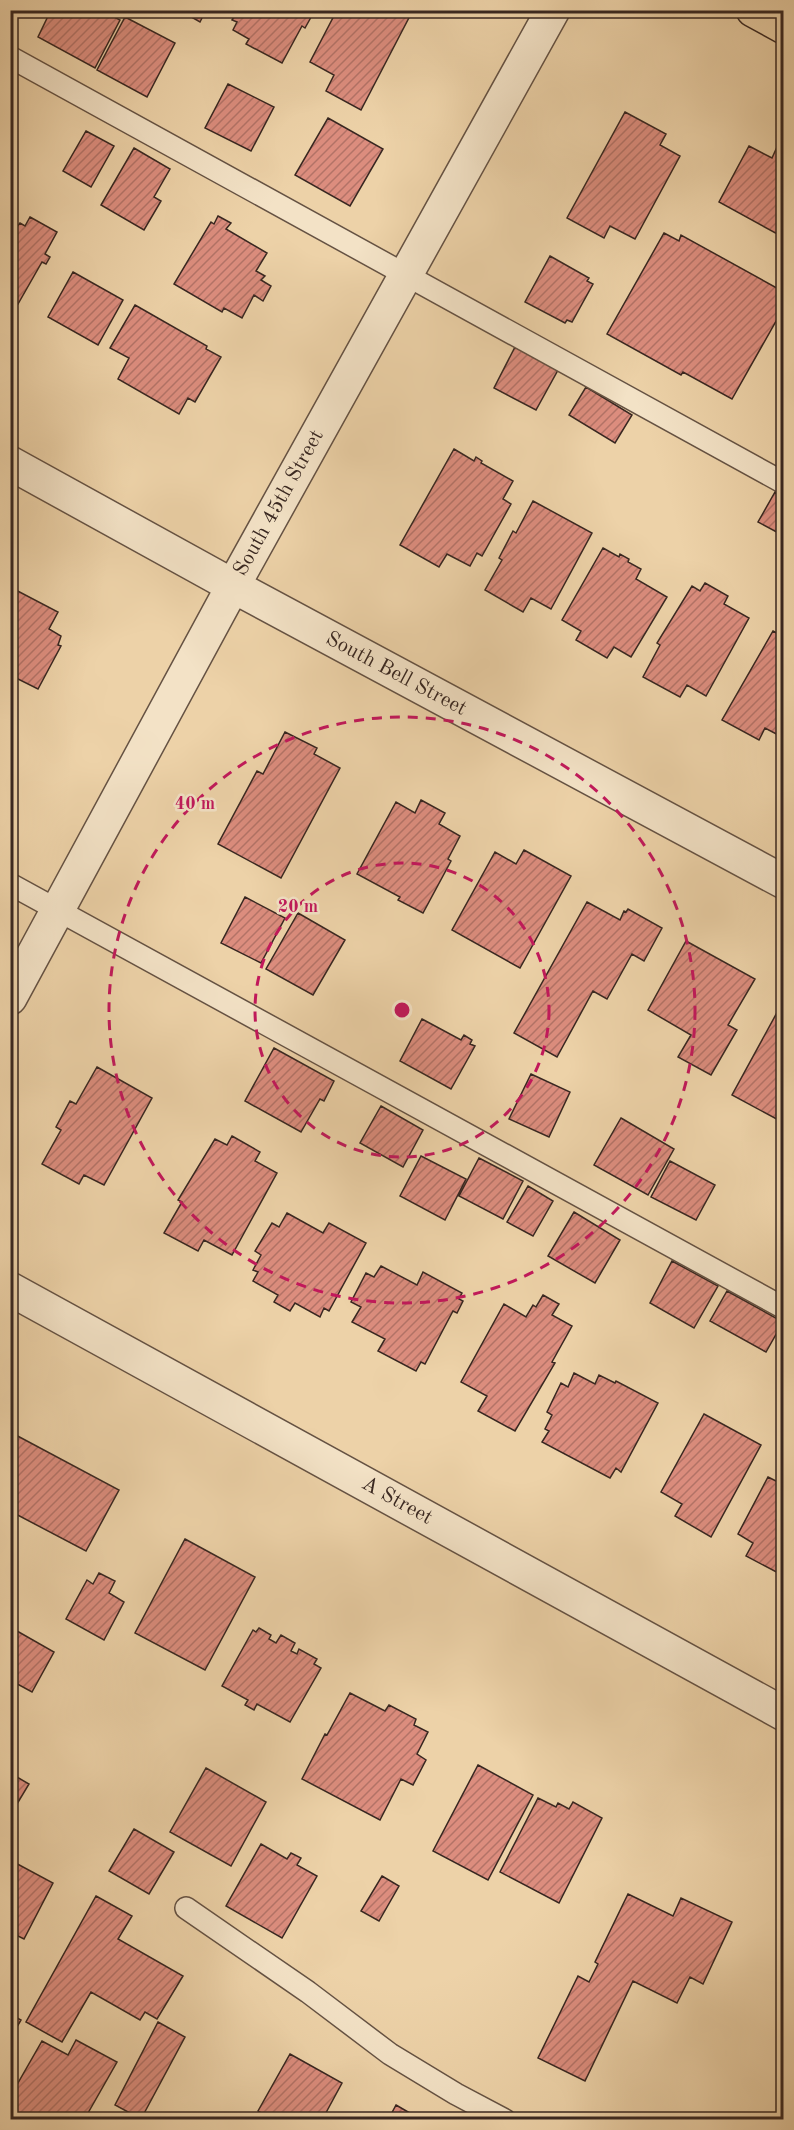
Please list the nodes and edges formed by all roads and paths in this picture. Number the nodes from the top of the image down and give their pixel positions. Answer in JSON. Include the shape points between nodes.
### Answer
{"nodes":[{"id":1,"x":553,"y":10,"type":"edge"},
{"id":2,"x":753,"y":10,"type":"edge"},
{"id":3,"x":783,"y":27,"type":"edge"},
{"id":4,"x":10,"y":57,"type":"edge"},
{"id":5,"x":406,"y":274,"type":"junction"},
{"id":6,"x":10,"y":463,"type":"edge"},
{"id":7,"x":783,"y":483,"type":"edge"},
{"id":8,"x":232,"y":586,"type":"junction"},
{"id":9,"x":783,"y":882,"type":"edge"},
{"id":10,"x":10,"y":884,"type":"edge"},
{"id":11,"x":58,"y":910,"type":"junction"},
{"id":12,"x":10,"y":998,"type":"edge"},
{"id":13,"x":10,"y":1289,"type":"edge"},
{"id":14,"x":783,"y":1308,"type":"edge"},
{"id":15,"x":783,"y":1714,"type":"edge"},
{"id":16,"x":186,"y":1908,"type":"dead end"},
{"id":17,"x":505,"y":2120,"type":"edge"}],
"edges":[{"from":1,"to":5,"type":"street","name":"South 45th Street"},
{"from":2,"to":3,"type":"main road"},
{"from":4,"to":5,"type":"lane"},
{"from":5,"to":7,"type":"lane"},
{"from":5,"to":8,"type":"street","name":"South 45th Street"},
{"from":6,"to":8,"type":"street","name":"South Bell Street"},
{"from":8,"to":9,"type":"street","name":"South Bell Street"},
{"from":8,"to":11,"type":"street","name":"South 45th Street"},
{"from":10,"to":11,"type":"lane"},
{"from":11,"to":12,"type":"street","name":"South 45th Street"},
{"from":11,"to":14,"type":"lane"},
{"from":13,"to":15,"type":"street","name":"A Street"},
{"from":16,"to":17,"type":"lane","via":[[390,2054]]}]}
